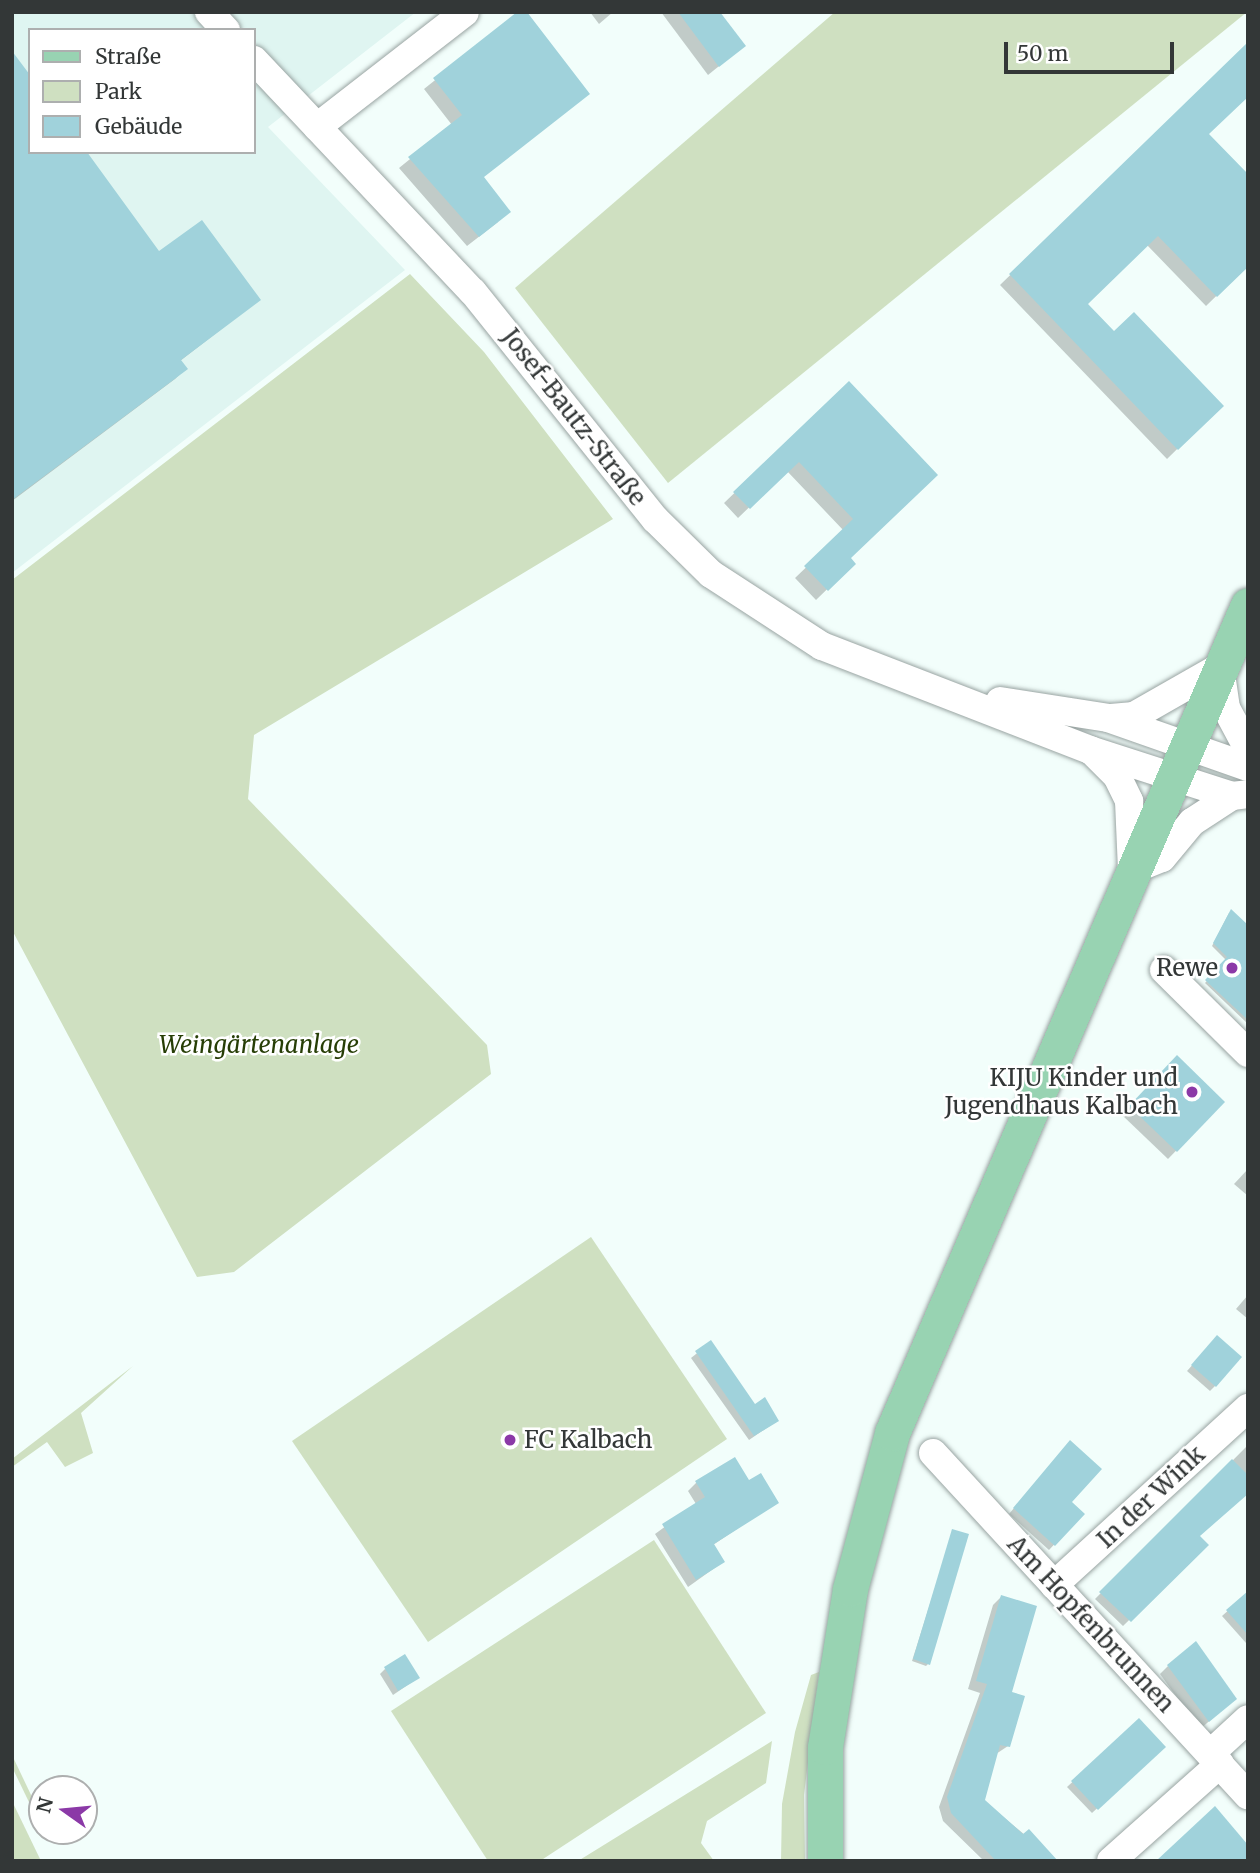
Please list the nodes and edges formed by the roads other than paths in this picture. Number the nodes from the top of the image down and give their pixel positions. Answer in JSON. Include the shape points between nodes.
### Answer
{"nodes":[{"id":1,"x":209,"y":12,"type":"edge"},
{"id":2,"x":465,"y":12,"type":"edge"},
{"id":3,"x":224,"y":28,"type":"edge"},
{"id":4,"x":256,"y":62,"type":"edge"},
{"id":5,"x":317,"y":127,"type":"junction"},
{"id":6,"x":1248,"y":605,"type":"edge"},
{"id":7,"x":1220,"y":667,"type":"junction"},
{"id":8,"x":953,"y":693,"type":"junction"},
{"id":9,"x":1108,"y":718,"type":"junction"},
{"id":10,"x":1248,"y":749,"type":"edge"},
{"id":11,"x":1090,"y":750,"type":"junction"},
{"id":12,"x":1180,"y":760,"type":"junction"},
{"id":13,"x":1248,"y":766,"type":"edge"},
{"id":14,"x":1240,"y":795,"type":"edge"},
{"id":15,"x":1132,"y":870,"type":"junction"},
{"id":16,"x":1164,"y":970,"type":"dead end"},
{"id":17,"x":1248,"y":1053,"type":"edge"},
{"id":18,"x":1248,"y":1408,"type":"edge"},
{"id":19,"x":933,"y":1453,"type":"dead end"},
{"id":20,"x":1054,"y":1586,"type":"junction"},
{"id":21,"x":1248,"y":1719,"type":"edge"},
{"id":22,"x":1216,"y":1758,"type":"junction"},
{"id":23,"x":1248,"y":1795,"type":"edge"},
{"id":24,"x":825,"y":1861,"type":"edge"},
{"id":25,"x":1111,"y":1861,"type":"edge"}],
"edges":[{"from":1,"to":3,"type":"street"},
{"from":2,"to":5,"type":"street"},
{"from":4,"to":5,"type":"street","name":"Josef-Bautz-Straße"},
{"from":5,"to":8,"type":"street","name":"Josef-Bautz-Straße","via":[[473,292],[655,519],[710,574],[822,646]]},
{"from":6,"to":7,"type":"main road"},
{"from":7,"to":9,"type":"street","name":"Josef-Bautz-Straße","via":[[1134,716]]},
{"from":7,"to":10,"type":"street","via":[[1226,708]]},
{"from":7,"to":12,"type":"main road"},
{"from":8,"to":9,"type":"street","name":"Josef-Bautz-Straße"},
{"from":8,"to":11,"type":"street","name":"Josef-Bautz-Straße"},
{"from":9,"to":12,"type":"street","name":"Josef-Bautz-Straße"},
{"from":11,"to":12,"type":"street","name":"Josef-Bautz-Straße"},
{"from":11,"to":15,"type":"street","name":"Josef-Bautz-Straße","via":[[1117,776],[1129,801]]},
{"from":12,"to":13,"type":"street","name":"Josef-Bautz-Straße"},
{"from":12,"to":14,"type":"street","name":"Josef-Bautz-Straße"},
{"from":12,"to":15,"type":"main road"},
{"from":14,"to":15,"type":"street","name":"Josef-Bautz-Straße","via":[[1192,822],[1161,858]]},
{"from":15,"to":24,"type":"main road","via":[[915,1368],[892,1433],[848,1602],[825,1748]]},
{"from":16,"to":17,"type":"street"},
{"from":18,"to":20,"type":"street","name":"In der Wink"},
{"from":19,"to":20,"type":"street","name":"Am Hopfenbrunnen"},
{"from":20,"to":22,"type":"street","name":"Am Hopfenbrunnen"},
{"from":21,"to":22,"type":"street"},
{"from":22,"to":23,"type":"street","name":"Am Hopfenbrunnen"},
{"from":22,"to":25,"type":"street"}]}
